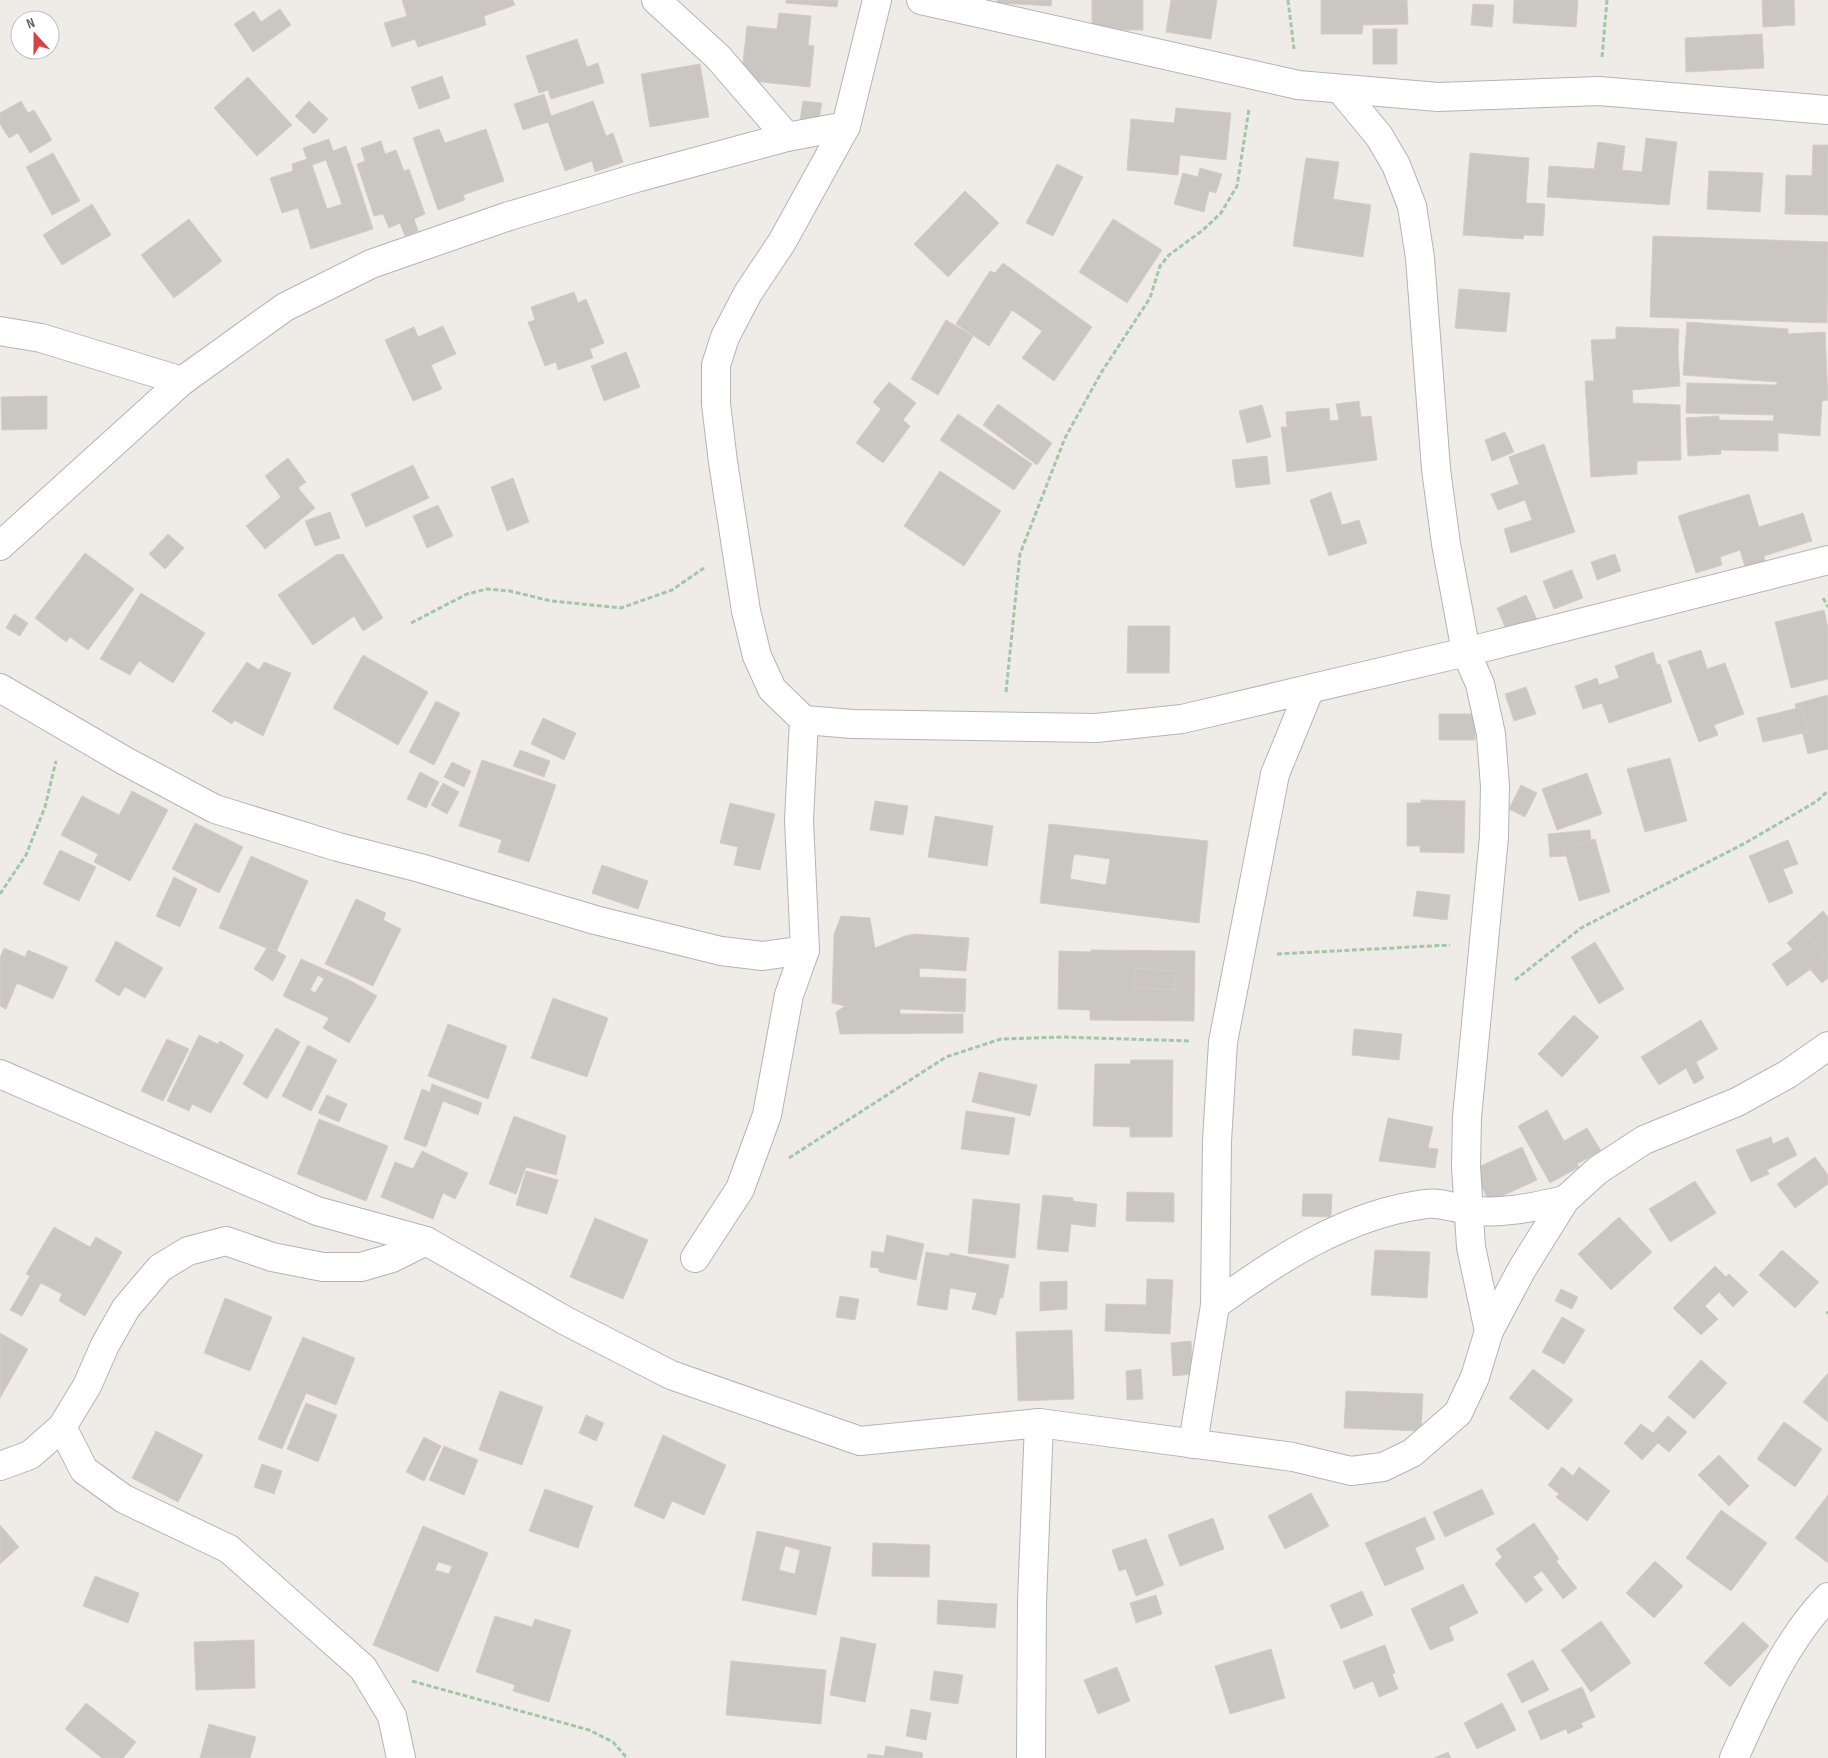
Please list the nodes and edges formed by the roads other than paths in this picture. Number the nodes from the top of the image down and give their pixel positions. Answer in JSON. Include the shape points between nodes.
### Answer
{"nodes":[{"id":1,"x":656,"y":0,"type":"edge"},
{"id":2,"x":877,"y":0,"type":"edge"},
{"id":3,"x":921,"y":0,"type":"edge"},
{"id":4,"x":1340,"y":89,"type":"junction"},
{"id":5,"x":1828,"y":110,"type":"edge"},
{"id":6,"x":846,"y":126,"type":"junction"},
{"id":7,"x":787,"y":137,"type":"junction"},
{"id":8,"x":0,"y":331,"type":"edge"},
{"id":9,"x":182,"y":381,"type":"junction"},
{"id":10,"x":0,"y":546,"type":"edge"},
{"id":11,"x":1828,"y":560,"type":"edge"},
{"id":12,"x":1466,"y":652,"type":"junction"},
{"id":13,"x":0,"y":688,"type":"edge"},
{"id":14,"x":1309,"y":690,"type":"junction"},
{"id":15,"x":804,"y":720,"type":"junction"},
{"id":16,"x":805,"y":950,"type":"junction"},
{"id":17,"x":1828,"y":1046,"type":"edge"},
{"id":18,"x":0,"y":1074,"type":"edge"},
{"id":19,"x":1565,"y":1200,"type":"junction"},
{"id":20,"x":1468,"y":1210,"type":"junction"},
{"id":21,"x":426,"y":1241,"type":"junction"},
{"id":22,"x":695,"y":1258,"type":"dead end"},
{"id":23,"x":1215,"y":1304,"type":"junction"},
{"id":24,"x":1489,"y":1331,"type":"junction"},
{"id":25,"x":1039,"y":1424,"type":"junction"},
{"id":26,"x":62,"y":1427,"type":"junction"},
{"id":27,"x":1193,"y":1444,"type":"junction"},
{"id":28,"x":0,"y":1466,"type":"edge"},
{"id":29,"x":1828,"y":1597,"type":"edge"},
{"id":30,"x":401,"y":1758,"type":"edge"},
{"id":31,"x":1031,"y":1758,"type":"edge"},
{"id":32,"x":1734,"y":1758,"type":"edge"}],
"edges":[{"from":1,"to":7,"type":"street","via":[[718,57]]},
{"from":2,"to":6,"type":"street"},
{"from":3,"to":4,"type":"street","via":[[1298,85]]},
{"from":4,"to":5,"type":"street","via":[[1438,97],[1599,91]]},
{"from":4,"to":12,"type":"street","via":[[1379,136],[1396,165],[1412,206],[1420,258],[1436,470]]},
{"from":6,"to":7,"type":"street"},
{"from":6,"to":15,"type":"street","via":[[782,242],[748,293],[725,337],[716,365],[716,404],[723,462],[746,611],[757,656],[772,689]]},
{"from":7,"to":9,"type":"street","via":[[518,214],[371,264],[285,307]]},
{"from":8,"to":9,"type":"street","via":[[42,338]]},
{"from":9,"to":10,"type":"street"},
{"from":11,"to":12,"type":"street"},
{"from":12,"to":14,"type":"street"},
{"from":12,"to":20,"type":"street","via":[[1480,684],[1489,726],[1495,786],[1486,943],[1467,1117]]},
{"from":13,"to":16,"type":"street","via":[[215,809],[595,920],[720,951],[762,956]]},
{"from":14,"to":15,"type":"street","via":[[1182,720],[1096,728],[853,724]]},
{"from":14,"to":23,"type":"street","via":[[1275,774],[1223,1042],[1217,1141]]},
{"from":15,"to":16,"type":"street","via":[[799,820]]},
{"from":16,"to":22,"type":"street","via":[[789,995],[767,1115],[740,1189]]},
{"from":17,"to":19,"type":"street","via":[[1788,1074],[1737,1102],[1644,1140],[1598,1170]]},
{"from":18,"to":21,"type":"street","via":[[317,1211]]},
{"from":19,"to":20,"type":"street","via":[[1504,1211]]},
{"from":19,"to":24,"type":"street","via":[[1522,1269]]},
{"from":20,"to":23,"type":"street","via":[[1427,1204],[1356,1221],[1325,1234],[1256,1274]]},
{"from":20,"to":24,"type":"street","via":[[1476,1276]]},
{"from":21,"to":25,"type":"street","via":[[566,1321],[671,1374],[860,1441]]},
{"from":21,"to":26,"type":"street","via":[[392,1258],[361,1267],[323,1267],[272,1257],[226,1240],[188,1251],[160,1268],[126,1308],[87,1386]]},
{"from":23,"to":27,"type":"street"},
{"from":24,"to":27,"type":"street","via":[[1475,1377],[1458,1413],[1412,1453],[1383,1467],[1351,1471],[1293,1457]]},
{"from":25,"to":27,"type":"street"},
{"from":25,"to":31,"type":"street","via":[[1032,1601]]},
{"from":26,"to":28,"type":"street","via":[[30,1455]]},
{"from":26,"to":30,"type":"street","via":[[84,1470],[124,1499],[229,1549],[363,1668],[392,1716]]},
{"from":29,"to":32,"type":"street","via":[[1784,1658],[1762,1696]]}]}
